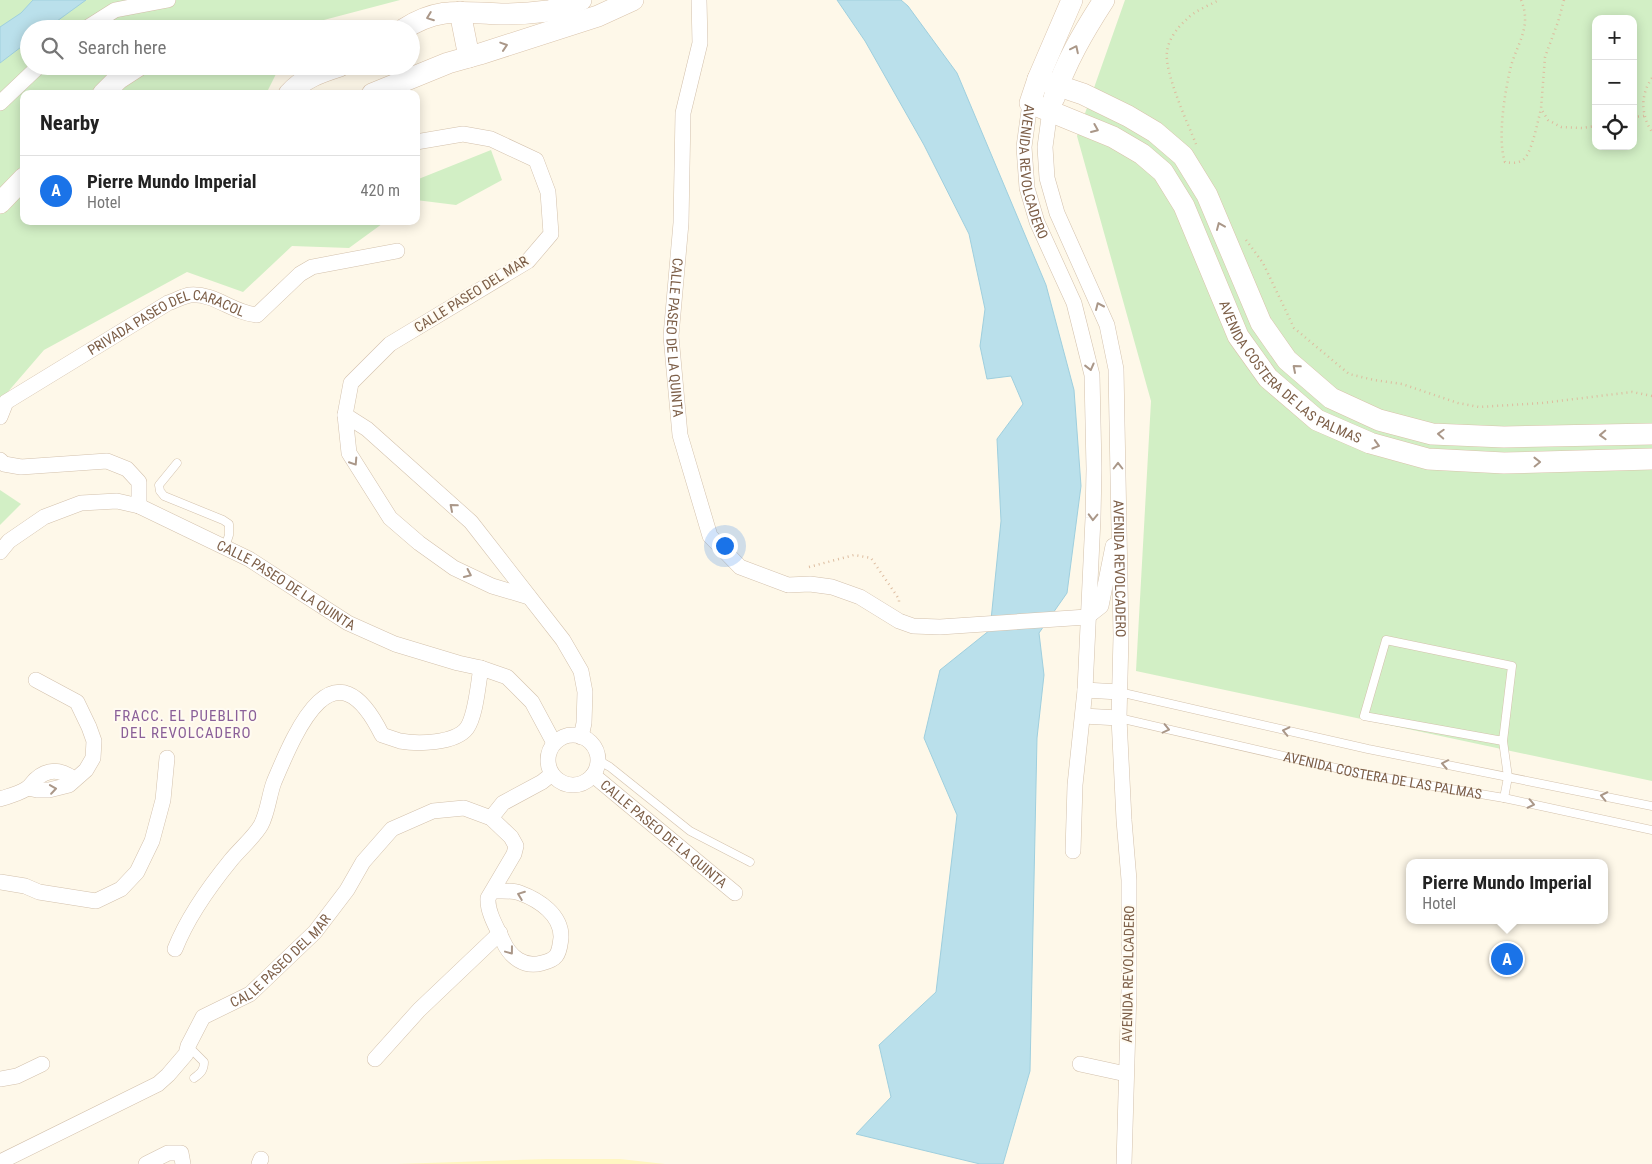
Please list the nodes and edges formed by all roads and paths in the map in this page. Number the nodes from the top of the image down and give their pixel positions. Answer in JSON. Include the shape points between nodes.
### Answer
{"nodes":[{"id":1,"x":168,"y":0,"type":"edge"},
{"id":2,"x":581,"y":0,"type":"edge"},
{"id":3,"x":633,"y":0,"type":"edge"},
{"id":4,"x":699,"y":0,"type":"edge"},
{"id":5,"x":1072,"y":0,"type":"edge"},
{"id":6,"x":1104,"y":0,"type":"edge"},
{"id":7,"x":1219,"y":0,"type":"edge"},
{"id":8,"x":1521,"y":0,"type":"edge"},
{"id":9,"x":1564,"y":0,"type":"edge"},
{"id":10,"x":460,"y":12,"type":"junction"},
{"id":11,"x":100,"y":20,"type":"edge"},
{"id":12,"x":420,"y":20,"type":"edge"},
{"id":13,"x":469,"y":57,"type":"junction"},
{"id":14,"x":420,"y":70,"type":"edge"},
{"id":15,"x":30,"y":75,"type":"edge"},
{"id":16,"x":123,"y":75,"type":"edge"},
{"id":17,"x":312,"y":75,"type":"edge"},
{"id":18,"x":402,"y":75,"type":"edge"},
{"id":19,"x":1652,"y":78,"type":"edge"},
{"id":20,"x":1038,"y":79,"type":"junction"},
{"id":21,"x":1058,"y":84,"type":"junction"},
{"id":22,"x":107,"y":90,"type":"edge"},
{"id":23,"x":292,"y":90,"type":"edge"},
{"id":24,"x":378,"y":90,"type":"edge"},
{"id":25,"x":0,"y":103,"type":"edge"},
{"id":26,"x":1030,"y":103,"type":"junction"},
{"id":27,"x":1541,"y":108,"type":"junction"},
{"id":28,"x":1050,"y":110,"type":"junction"},
{"id":29,"x":1645,"y":116,"type":"junction"},
{"id":30,"x":1637,"y":117,"type":"edge"},
{"id":31,"x":1592,"y":127,"type":"edge"},
{"id":32,"x":1652,"y":132,"type":"edge"},
{"id":33,"x":420,"y":141,"type":"edge"},
{"id":34,"x":1198,"y":148,"type":"dead end"},
{"id":35,"x":20,"y":182,"type":"edge"},
{"id":36,"x":0,"y":203,"type":"edge"},
{"id":37,"x":1057,"y":213,"type":"junction"},
{"id":38,"x":1037,"y":222,"type":"junction"},
{"id":39,"x":1243,"y":236,"type":"dead end"},
{"id":40,"x":397,"y":251,"type":"dead end"},
{"id":41,"x":1652,"y":396,"type":"edge"},
{"id":42,"x":345,"y":415,"type":"junction"},
{"id":43,"x":0,"y":417,"type":"edge"},
{"id":44,"x":1652,"y":434,"type":"edge"},
{"id":45,"x":1652,"y":459,"type":"edge"},
{"id":46,"x":0,"y":460,"type":"edge"},
{"id":47,"x":177,"y":463,"type":"dead end"},
{"id":48,"x":139,"y":506,"type":"junction"},
{"id":49,"x":1119,"y":515,"type":"junction"},
{"id":50,"x":225,"y":547,"type":"junction"},
{"id":51,"x":0,"y":552,"type":"edge"},
{"id":52,"x":809,"y":567,"type":"dead end"},
{"id":53,"x":529,"y":597,"type":"junction"},
{"id":54,"x":1088,"y":617,"type":"junction"},
{"id":55,"x":906,"y":623,"type":"junction"},
{"id":56,"x":481,"y":668,"type":"junction"},
{"id":57,"x":36,"y":680,"type":"dead end"},
{"id":58,"x":1085,"y":690,"type":"junction"},
{"id":59,"x":1119,"y":692,"type":"junction"},
{"id":60,"x":1083,"y":716,"type":"junction"},
{"id":61,"x":1119,"y":718,"type":"junction"},
{"id":62,"x":581,"y":737,"type":"junction"},
{"id":63,"x":1503,"y":741,"type":"junction"},
{"id":64,"x":554,"y":744,"type":"junction"},
{"id":65,"x":167,"y":758,"type":"dead end"},
{"id":66,"x":598,"y":760,"type":"junction"},
{"id":67,"x":552,"y":774,"type":"junction"},
{"id":68,"x":593,"y":775,"type":"junction"},
{"id":69,"x":1508,"y":776,"type":"junction"},
{"id":70,"x":1504,"y":798,"type":"junction"},
{"id":71,"x":0,"y":800,"type":"edge"},
{"id":72,"x":1652,"y":806,"type":"edge"},
{"id":73,"x":491,"y":818,"type":"junction"},
{"id":74,"x":1652,"y":830,"type":"edge"},
{"id":75,"x":1073,"y":851,"type":"dead end"},
{"id":76,"x":750,"y":862,"type":"dead end"},
{"id":77,"x":0,"y":882,"type":"edge"},
{"id":78,"x":493,"y":892,"type":"junction"},
{"id":79,"x":735,"y":893,"type":"dead end"},
{"id":80,"x":500,"y":933,"type":"junction"},
{"id":81,"x":175,"y":949,"type":"dead end"},
{"id":82,"x":188,"y":1046,"type":"junction"},
{"id":83,"x":375,"y":1059,"type":"dead end"},
{"id":84,"x":42,"y":1064,"type":"dead end"},
{"id":85,"x":1080,"y":1064,"type":"dead end"},
{"id":86,"x":1126,"y":1074,"type":"junction"},
{"id":87,"x":194,"y":1078,"type":"dead end"},
{"id":88,"x":0,"y":1079,"type":"edge"},
{"id":89,"x":0,"y":1162,"type":"edge"},
{"id":90,"x":146,"y":1164,"type":"edge"},
{"id":91,"x":184,"y":1164,"type":"edge"},
{"id":92,"x":1124,"y":1164,"type":"edge"}],
"edges":[{"from":1,"to":11,"type":"street","via":[[116,10]]},
{"from":2,"to":10,"type":"main road","via":[[548,10],[501,14]]},
{"from":13,"to":3,"type":"main road","one_way":true,"via":[[598,16]]},
{"from":4,"to":55,"type":"street","name":"CALLE PASEO DE LA QUINTA","via":[[700,43],[683,112],[681,223],[671,336],[680,435],[710,536],[740,567],[788,585],[832,587],[860,597]]},
{"from":5,"to":20,"type":"main road","name":"AVENIDA REVOLCADERO"},
{"from":21,"to":6,"type":"main road","name":"AVENIDA REVOLCADERO","one_way":true},
{"from":7,"to":34,"type":"path","via":[[1187,18],[1174,33],[1166,53],[1170,75]]},
{"from":8,"to":27,"type":"path","via":[[1525,26],[1511,66],[1501,132],[1504,162],[1514,164],[1524,159],[1531,147]]},
{"from":9,"to":27,"type":"path","via":[[1545,57]]},
{"from":10,"to":12,"type":"main road","one_way":true,"via":[[439,13]]},
{"from":10,"to":13,"type":"main road"},
{"from":13,"to":14,"type":"main road"},
{"from":15,"to":25,"type":"street"},
{"from":16,"to":22,"type":"main road"},
{"from":17,"to":23,"type":"main road"},
{"from":18,"to":24,"type":"main road"},
{"from":19,"to":29,"type":"path","via":[[1642,106]]},
{"from":20,"to":21,"type":"main road","name":"AVENIDA COSTERA DE LAS PALMAS"},
{"from":20,"to":26,"type":"main road","name":"AVENIDA REVOLCADERO"},
{"from":21,"to":28,"type":"main road","name":"AVENIDA REVOLCADERO"},
{"from":44,"to":21,"type":"main road","name":"AVENIDA COSTERA DE LAS PALMAS","one_way":true,"via":[[1504,437],[1432,434],[1379,420],[1331,398],[1287,360],[1261,323],[1207,195],[1183,156],[1155,132],[1128,116]]},
{"from":26,"to":28,"type":"main road","name":"AVENIDA COSTERA DE LAS PALMAS"},
{"from":26,"to":38,"type":"street","name":"AVENIDA REVOLCADERO","via":[[1024,148],[1027,188]]},
{"from":27,"to":31,"type":"path","via":[[1548,120],[1561,127]]},
{"from":28,"to":37,"type":"street","name":"AVENIDA REVOLCADERO","via":[[1044,148]]},
{"from":28,"to":45,"type":"main road","name":"AVENIDA COSTERA DE LAS PALMAS","one_way":true,"via":[[1113,137],[1142,154],[1163,172],[1184,206],[1238,336],[1268,378],[1317,420],[1370,444],[1428,459],[1504,463]]},
{"from":29,"to":30,"type":"path"},
{"from":29,"to":32,"type":"path"},
{"from":33,"to":42,"type":"street","name":"CALLE PASEO DEL MAR","via":[[462,134],[491,140],[536,160],[548,192],[551,234],[528,262],[390,344],[351,383]]},
{"from":35,"to":36,"type":"main road"},
{"from":37,"to":38,"type":"street"},
{"from":49,"to":37,"type":"street","name":"AVENIDA REVOLCADERO","one_way":true,"via":[[1117,401],[1107,325]]},
{"from":38,"to":54,"type":"street","name":"AVENIDA REVOLCADERO","one_way":true,"via":[[1074,303],[1092,375],[1094,469]]},
{"from":39,"to":41,"type":"path","via":[[1262,263],[1294,328],[1349,374],[1402,384],[1479,407],[1632,392]]},
{"from":40,"to":43,"type":"street","name":"PRIVADA PASEO DEL CARACOL","via":[[312,267],[300,274],[257,315],[247,314],[207,295],[188,295],[6,402]]},
{"from":53,"to":42,"type":"street","one_way":true,"via":[[471,522],[367,429]]},
{"from":42,"to":53,"type":"street","name":"CALLE PASEO DEL MAR","one_way":true,"via":[[349,453],[390,518],[454,568],[492,586]]},
{"from":46,"to":48,"type":"street","via":[[4,464],[21,467],[107,461],[127,469],[139,482]]},
{"from":47,"to":50,"type":"lane","via":[[159,485],[160,491],[164,496],[229,524]]},
{"from":48,"to":50,"type":"street","name":"CALLE PASEO DE LA QUINTA"},
{"from":48,"to":51,"type":"street","name":"CALLE PASEO DE LA QUINTA","via":[[117,501],[81,503],[44,517],[9,541]]},
{"from":49,"to":54,"type":"street","via":[[1101,606]]},
{"from":49,"to":59,"type":"street","name":"AVENIDA REVOLCADERO"},
{"from":50,"to":56,"type":"street","name":"CALLE PASEO DE LA QUINTA","via":[[348,623],[395,644]]},
{"from":52,"to":55,"type":"path","via":[[854,555],[871,558],[899,600]]},
{"from":53,"to":62,"type":"street","via":[[563,640],[581,671],[584,692]]},
{"from":54,"to":55,"type":"street","via":[[940,627]]},
{"from":54,"to":58,"type":"street","name":"AVENIDA REVOLCADERO"},
{"from":56,"to":64,"type":"street","name":"CALLE PASEO DE LA QUINTA","via":[[507,677],[532,702]]},
{"from":56,"to":81,"type":"street","via":[[467,728],[456,737],[443,741],[400,741],[382,734],[366,708],[342,692],[326,695],[312,707],[274,782],[261,826],[208,888]]},
{"from":57,"to":71,"type":"street","via":[[77,702],[90,727],[94,741],[93,758],[86,770],[74,779],[52,770],[28,788]]},
{"from":58,"to":59,"type":"street","name":"AVENIDA COSTERA DE LAS PALMAS"},
{"from":58,"to":60,"type":"street","name":"AVENIDA REVOLCADERO"},
{"from":59,"to":61,"type":"street","name":"AVENIDA REVOLCADERO"},
{"from":69,"to":59,"type":"lane","name":"AVENIDA COSTERA DE LAS PALMAS","one_way":true,"via":[[1368,749]]},
{"from":60,"to":61,"type":"street","name":"AVENIDA COSTERA DE LAS PALMAS"},
{"from":60,"to":75,"type":"street","name":"AVENIDA REVOLCADERO","via":[[1075,785]]},
{"from":61,"to":70,"type":"lane","name":"AVENIDA COSTERA DE LAS PALMAS","one_way":true,"via":[[1362,774]]},
{"from":61,"to":86,"type":"street","name":"AVENIDA REVOLCADERO","via":[[1129,880]]},
{"from":62,"to":64,"type":"street","via":[[562,738]]},
{"from":62,"to":66,"type":"street","via":[[596,750]]},
{"from":63,"to":63,"type":"lane","via":[[1512,666],[1386,640],[1364,716]]},
{"from":63,"to":69,"type":"lane"},
{"from":64,"to":67,"type":"street","via":[[548,762]]},
{"from":65,"to":77,"type":"street","via":[[163,800],[152,841],[137,872],[121,889],[96,901]]},
{"from":66,"to":68,"type":"street"},
{"from":66,"to":76,"type":"lane","via":[[690,831]]},
{"from":67,"to":68,"type":"street","via":[[557,780],[572,786]]},
{"from":67,"to":73,"type":"street","via":[[503,803]]},
{"from":68,"to":79,"type":"street","name":"CALLE PASEO DE LA QUINTA"},
{"from":69,"to":70,"type":"lane"},
{"from":72,"to":69,"type":"lane","name":"AVENIDA COSTERA DE LAS PALMAS","one_way":true},
{"from":70,"to":74,"type":"lane","name":"AVENIDA COSTERA DE LAS PALMAS","one_way":true},
{"from":73,"to":78,"type":"street","via":[[516,846]]},
{"from":73,"to":82,"type":"street","name":"CALLE PASEO DEL MAR","via":[[464,808],[433,811],[392,829],[363,862],[347,890],[315,932],[250,994],[203,1017]]},
{"from":78,"to":80,"type":"street","via":[[488,898],[488,906]]},
{"from":80,"to":78,"type":"street","one_way":true,"via":[[506,948],[523,963],[535,965],[546,962],[555,957],[560,946],[561,933],[556,917],[544,906],[519,893]]},
{"from":80,"to":83,"type":"street","via":[[419,1010]]},
{"from":82,"to":87,"type":"lane","via":[[204,1062],[204,1068]]},
{"from":82,"to":89,"type":"street","name":"CALLE PASEO DEL MAR","via":[[186,1054],[158,1084]]},
{"from":84,"to":88,"type":"street","via":[[17,1076]]},
{"from":85,"to":86,"type":"street"},
{"from":86,"to":92,"type":"street","name":"AVENIDA REVOLCADERO"},
{"from":90,"to":91,"type":"street","via":[[168,1153],[180,1153]]}]}
